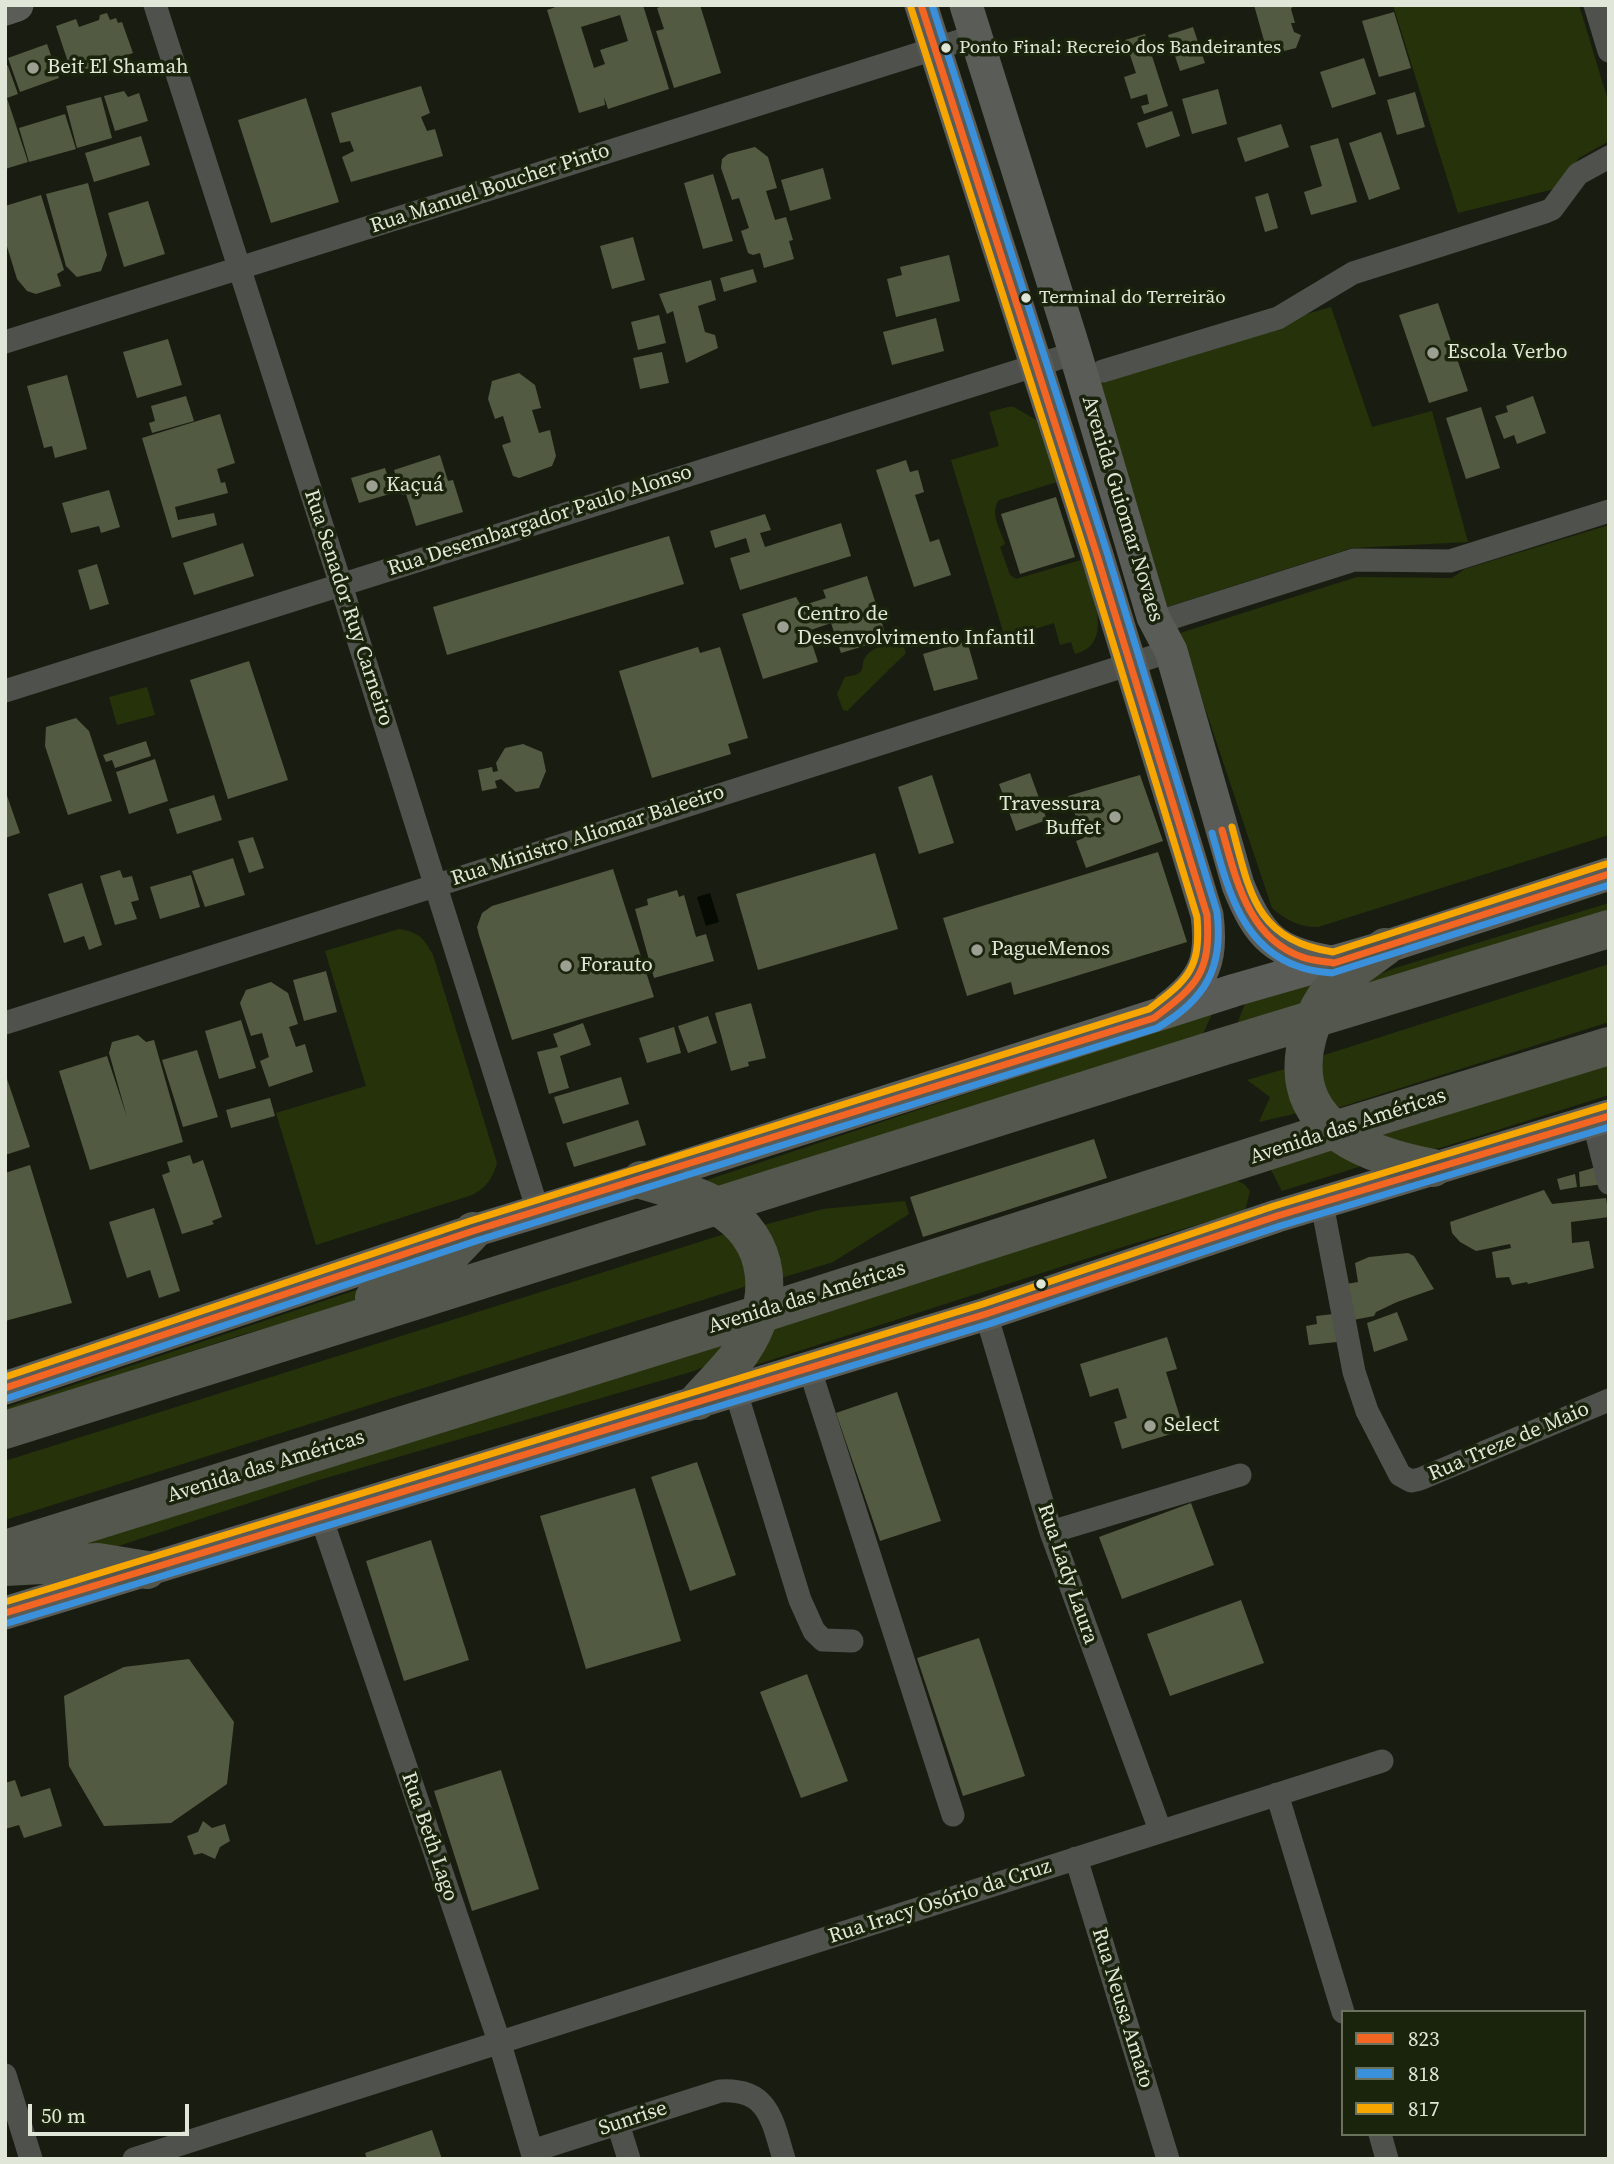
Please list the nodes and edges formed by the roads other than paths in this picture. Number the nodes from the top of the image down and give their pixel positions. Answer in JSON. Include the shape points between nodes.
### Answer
{"nodes":[{"id":1,"x":17,"y":5,"type":"edge"},
{"id":2,"x":155,"y":5,"type":"edge"},
{"id":3,"x":921,"y":5,"type":"edge"},
{"id":4,"x":1595,"y":5,"type":"edge"},
{"id":5,"x":5,"y":9,"type":"edge"},
{"id":6,"x":971,"y":20,"type":"edge"},
{"id":7,"x":934,"y":49,"type":"junction"},
{"id":8,"x":1609,"y":51,"type":"edge"},
{"id":9,"x":1609,"y":157,"type":"edge"},
{"id":10,"x":240,"y":268,"type":"junction"},
{"id":11,"x":5,"y":342,"type":"edge"},
{"id":12,"x":1075,"y":353,"type":"junction"},
{"id":13,"x":1036,"y":364,"type":"junction"},
{"id":14,"x":1103,"y":371,"type":"dead end"},
{"id":15,"x":1609,"y":511,"type":"edge"},
{"id":16,"x":341,"y":584,"type":"junction"},
{"id":17,"x":1168,"y":635,"type":"junction"},
{"id":18,"x":1130,"y":662,"type":"junction"},
{"id":19,"x":5,"y":691,"type":"edge"},
{"id":20,"x":1609,"y":874,"type":"edge"},
{"id":21,"x":436,"y":885,"type":"junction"},
{"id":22,"x":1609,"y":929,"type":"edge"},
{"id":23,"x":1385,"y":947,"type":"junction"},
{"id":24,"x":1334,"y":963,"type":"junction"},
{"id":25,"x":1154,"y":1018,"type":"junction"},
{"id":26,"x":1313,"y":1021,"type":"junction"},
{"id":27,"x":5,"y":1023,"type":"edge"},
{"id":28,"x":1609,"y":1046,"type":"edge"},
{"id":29,"x":1601,"y":1118,"type":"edge"},
{"id":30,"x":1334,"y":1130,"type":"junction"},
{"id":31,"x":1433,"y":1168,"type":"junction"},
{"id":32,"x":641,"y":1181,"type":"junction"},
{"id":33,"x":1609,"y":1183,"type":"edge"},
{"id":34,"x":1322,"y":1204,"type":"junction"},
{"id":35,"x":718,"y":1207,"type":"junction"},
{"id":36,"x":538,"y":1211,"type":"junction"},
{"id":37,"x":473,"y":1231,"type":"junction"},
{"id":38,"x":760,"y":1314,"type":"junction"},
{"id":39,"x":986,"y":1314,"type":"junction"},
{"id":40,"x":335,"y":1326,"type":"junction"},
{"id":41,"x":809,"y":1367,"type":"junction"},
{"id":42,"x":5,"y":1388,"type":"edge"},
{"id":43,"x":735,"y":1389,"type":"junction"},
{"id":44,"x":1609,"y":1400,"type":"edge"},
{"id":45,"x":698,"y":1401,"type":"junction"},
{"id":46,"x":5,"y":1430,"type":"edge"},
{"id":47,"x":1240,"y":1475,"type":"dead end"},
{"id":48,"x":321,"y":1517,"type":"junction"},
{"id":49,"x":1051,"y":1532,"type":"junction"},
{"id":50,"x":5,"y":1549,"type":"edge"},
{"id":51,"x":5,"y":1567,"type":"edge"},
{"id":52,"x":147,"y":1570,"type":"junction"},
{"id":53,"x":5,"y":1613,"type":"edge"},
{"id":54,"x":852,"y":1641,"type":"dead end"},
{"id":55,"x":1382,"y":1761,"type":"dead end"},
{"id":56,"x":1277,"y":1794,"type":"junction"},
{"id":57,"x":953,"y":1815,"type":"dead end"},
{"id":58,"x":1160,"y":1830,"type":"junction"},
{"id":59,"x":1076,"y":1858,"type":"junction"},
{"id":60,"x":1342,"y":2010,"type":"edge"},
{"id":61,"x":499,"y":2044,"type":"junction"},
{"id":62,"x":5,"y":2075,"type":"edge"},
{"id":63,"x":618,"y":2124,"type":"junction"},
{"id":64,"x":1381,"y":2136,"type":"edge"},
{"id":65,"x":533,"y":2155,"type":"edge"},
{"id":66,"x":31,"y":2159,"type":"edge"},
{"id":67,"x":134,"y":2159,"type":"edge"},
{"id":68,"x":629,"y":2159,"type":"edge"},
{"id":69,"x":784,"y":2159,"type":"edge"},
{"id":70,"x":1168,"y":2159,"type":"edge"},
{"id":71,"x":1387,"y":2159,"type":"edge"}],
"edges":[{"from":1,"to":5,"type":"main road"},
{"from":2,"to":10,"type":"street","name":"Rua Senador Ruy Carneiro"},
{"from":3,"to":7,"type":"main road","name":"Avenida Guiomar Novaes"},
{"from":4,"to":8,"type":"street"},
{"from":6,"to":7,"type":"street","name":"Rua Manuel Boucher Pinto"},
{"from":6,"to":12,"type":"main road","name":"Avenida Guiomar Novaes"},
{"from":7,"to":10,"type":"street","name":"Rua Manuel Boucher Pinto"},
{"from":7,"to":13,"type":"main road","name":"Avenida Guiomar Novaes"},
{"from":9,"to":14,"type":"street","via":[[1578,174],[1545,212],[1353,273],[1278,318]]},
{"from":10,"to":11,"type":"street","name":"Rua Manuel Boucher Pinto"},
{"from":10,"to":16,"type":"street","name":"Rua Senador Ruy Carneiro"},
{"from":12,"to":13,"type":"street","name":"Rua Desembargador Paulo Alonso"},
{"from":12,"to":17,"type":"main road","name":"Avenida Guiomar Novaes","via":[[1153,617]]},
{"from":13,"to":16,"type":"street","name":"Rua Desembargador Paulo Alonso"},
{"from":13,"to":18,"type":"main road","name":"Avenida Guiomar Novaes"},
{"from":15,"to":17,"type":"street","name":"Rua Ministro Aliomar Baleeiro","via":[[1450,561],[1354,560]]},
{"from":16,"to":19,"type":"street","name":"Rua Desembargador Paulo Alonso"},
{"from":16,"to":21,"type":"street","name":"Rua Senador Ruy Carneiro"},
{"from":17,"to":18,"type":"street","name":"Rua Ministro Aliomar Baleeiro"},
{"from":17,"to":24,"type":"main road","name":"Avenida Guiomar Novaes","via":[[1249,913],[1279,947]]},
{"from":18,"to":21,"type":"street","name":"Rua Ministro Aliomar Baleeiro"},
{"from":18,"to":25,"type":"main road","name":"Avenida Guiomar Novaes","via":[[1207,915],[1210,938],[1201,976]]},
{"from":20,"to":23,"type":"main road"},
{"from":21,"to":27,"type":"street","name":"Rua Ministro Aliomar Baleeiro"},
{"from":21,"to":36,"type":"street","name":"Rua Senador Ruy Carneiro"},
{"from":22,"to":26,"type":"highway"},
{"from":23,"to":24,"type":"main road"},
{"from":23,"to":26,"type":"highway","via":[[1327,995]]},
{"from":24,"to":25,"type":"main road"},
{"from":25,"to":32,"type":"main road"},
{"from":26,"to":30,"type":"highway","via":[[1303,1066],[1305,1084],[1320,1117]]},
{"from":26,"to":35,"type":"highway"},
{"from":28,"to":30,"type":"highway","name":"Avenida das Américas"},
{"from":29,"to":31,"type":"main road"},
{"from":29,"to":33,"type":"street"},
{"from":30,"to":31,"type":"highway","via":[[1399,1161]]},
{"from":30,"to":38,"type":"highway","name":"Avenida das Américas"},
{"from":31,"to":34,"type":"main road"},
{"from":32,"to":35,"type":"highway"},
{"from":32,"to":36,"type":"main road"},
{"from":34,"to":39,"type":"main road"},
{"from":34,"to":44,"type":"street","name":"Rua Treze de Maio","via":[[1354,1372],[1367,1411],[1405,1479],[1420,1479]]},
{"from":35,"to":38,"type":"highway","via":[[744,1227],[757,1245],[765,1277]]},
{"from":35,"to":40,"type":"highway"},
{"from":36,"to":37,"type":"main road"},
{"from":37,"to":40,"type":"highway","via":[[454,1251]]},
{"from":37,"to":42,"type":"main road"},
{"from":38,"to":45,"type":"highway","via":[[740,1354]]},
{"from":38,"to":50,"type":"highway","name":"Avenida das Américas"},
{"from":39,"to":41,"type":"main road"},
{"from":39,"to":49,"type":"street","name":"Rua Lady Laura"},
{"from":40,"to":46,"type":"highway"},
{"from":41,"to":43,"type":"main road"},
{"from":41,"to":57,"type":"street"},
{"from":43,"to":45,"type":"main road"},
{"from":43,"to":54,"type":"street","via":[[800,1600],[814,1631],[823,1640]]},
{"from":45,"to":48,"type":"main road"},
{"from":47,"to":49,"type":"street"},
{"from":48,"to":52,"type":"main road"},
{"from":48,"to":61,"type":"street","name":"Rua Beth Lago"},
{"from":49,"to":58,"type":"street","name":"Rua Lady Laura"},
{"from":51,"to":52,"type":"highway","via":[[99,1562]]},
{"from":52,"to":53,"type":"main road"},
{"from":55,"to":56,"type":"street","name":"Rua Iracy Osório da Cruz"},
{"from":56,"to":58,"type":"street","name":"Rua Iracy Osório da Cruz"},
{"from":56,"to":60,"type":"street"},
{"from":58,"to":59,"type":"street","name":"Rua Iracy Osório da Cruz"},
{"from":59,"to":61,"type":"street","name":"Rua Iracy Osório da Cruz"},
{"from":59,"to":70,"type":"street","name":"Rua Neusa Amato"},
{"from":61,"to":65,"type":"street","name":"Rua Beth Lago"},
{"from":61,"to":67,"type":"street","name":"Rua Iracy Osório da Cruz"},
{"from":62,"to":66,"type":"street"},
{"from":63,"to":65,"type":"street","name":"Sunrise"},
{"from":63,"to":68,"type":"street"},
{"from":63,"to":69,"type":"street","name":"Sunrise","via":[[735,2090],[750,2094],[769,2110]]},
{"from":64,"to":71,"type":"street"}]}
